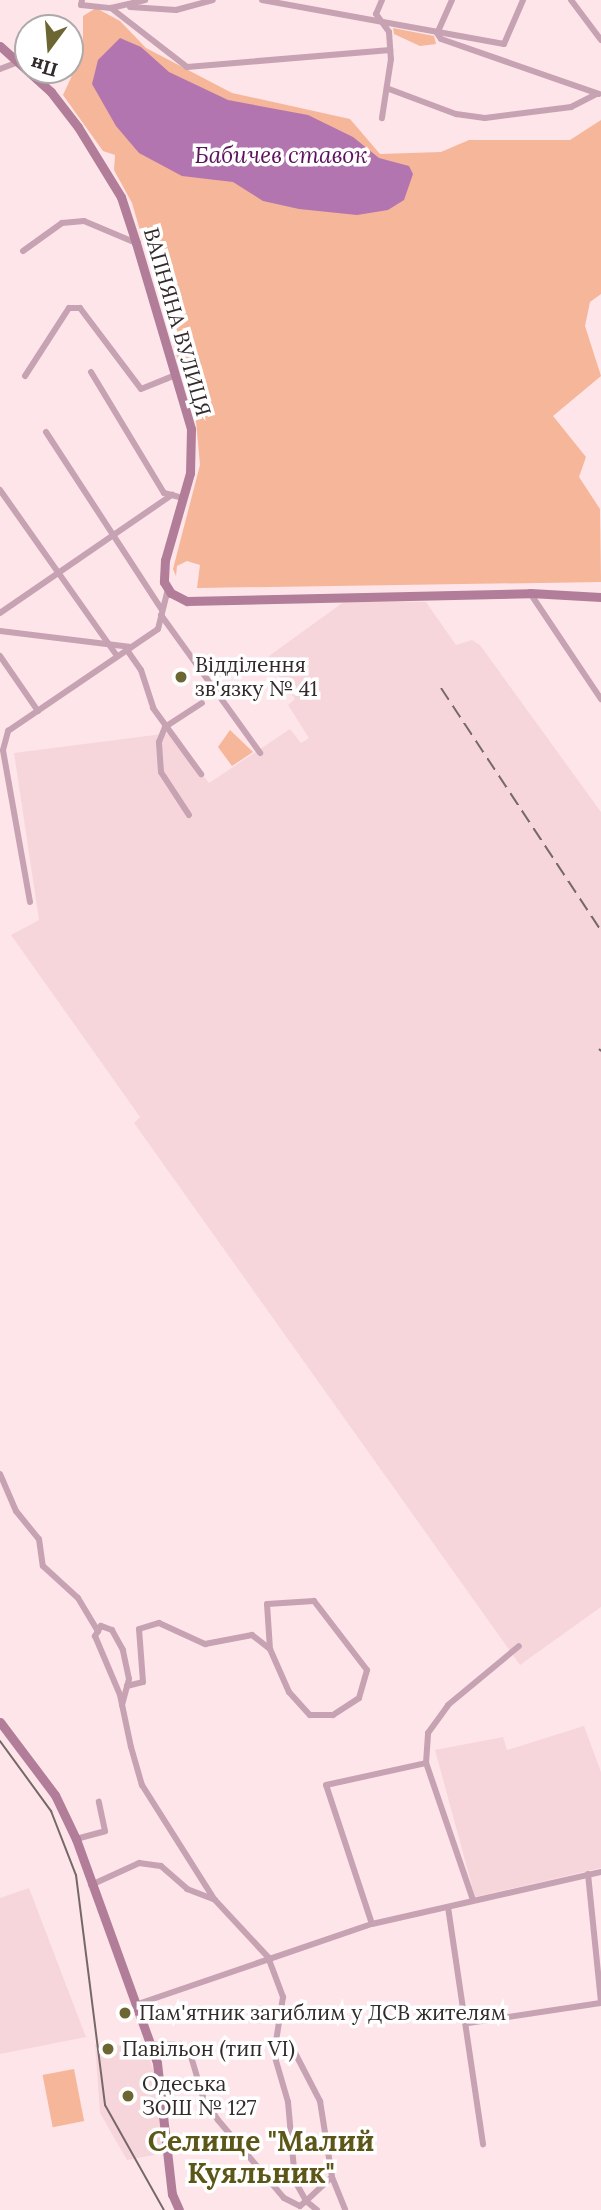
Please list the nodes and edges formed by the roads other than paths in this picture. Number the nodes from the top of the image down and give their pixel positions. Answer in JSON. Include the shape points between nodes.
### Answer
{"nodes":[{"id":1,"x":145,"y":0,"type":"edge"},
{"id":2,"x":214,"y":0,"type":"edge"},
{"id":3,"x":262,"y":0,"type":"edge"},
{"id":4,"x":382,"y":0,"type":"edge"},
{"id":5,"x":452,"y":0,"type":"edge"},
{"id":6,"x":523,"y":0,"type":"edge"},
{"id":7,"x":573,"y":1,"type":"edge"},
{"id":8,"x":82,"y":2,"type":"edge"},
{"id":9,"x":296,"y":3,"type":"edge"},
{"id":10,"x":130,"y":7,"type":"junction"},
{"id":11,"x":111,"y":8,"type":"junction"},
{"id":12,"x":382,"y":24,"type":"junction"},
{"id":13,"x":437,"y":33,"type":"junction"},
{"id":14,"x":601,"y":40,"type":"edge"},
{"id":15,"x":0,"y":46,"type":"edge"},
{"id":16,"x":390,"y":51,"type":"junction"},
{"id":17,"x":14,"y":58,"type":"edge"},
{"id":18,"x":42,"y":84,"type":"edge"},
{"id":19,"x":389,"y":89,"type":"junction"},
{"id":20,"x":599,"y":94,"type":"edge"},
{"id":21,"x":382,"y":118,"type":"dead end"},
{"id":22,"x":136,"y":243,"type":"junction"},
{"id":23,"x":23,"y":251,"type":"dead end"},
{"id":24,"x":90,"y":372,"type":"dead end"},
{"id":25,"x":25,"y":376,"type":"dead end"},
{"id":26,"x":174,"y":376,"type":"junction"},
{"id":27,"x":46,"y":432,"type":"dead end"},
{"id":28,"x":0,"y":490,"type":"edge"},
{"id":29,"x":172,"y":495,"type":"junction"},
{"id":30,"x":183,"y":498,"type":"junction"},
{"id":31,"x":113,"y":536,"type":"junction"},
{"id":32,"x":58,"y":573,"type":"junction"},
{"id":33,"x":168,"y":589,"type":"junction"},
{"id":34,"x":530,"y":593,"type":"junction"},
{"id":35,"x":601,"y":597,"type":"edge"},
{"id":36,"x":162,"y":612,"type":"junction"},
{"id":37,"x":0,"y":613,"type":"edge"},
{"id":38,"x":0,"y":631,"type":"edge"},
{"id":39,"x":106,"y":642,"type":"junction"},
{"id":40,"x":129,"y":648,"type":"junction"},
{"id":41,"x":0,"y":656,"type":"edge"},
{"id":42,"x":117,"y":656,"type":"junction"},
{"id":43,"x":601,"y":699,"type":"edge"},
{"id":44,"x":202,"y":703,"type":"dead end"},
{"id":45,"x":38,"y":711,"type":"junction"},
{"id":46,"x":165,"y":727,"type":"junction"},
{"id":47,"x":260,"y":753,"type":"dead end"},
{"id":48,"x":201,"y":774,"type":"dead end"},
{"id":49,"x":189,"y":815,"type":"dead end"},
{"id":50,"x":30,"y":902,"type":"dead end"},
{"id":51,"x":0,"y":1474,"type":"edge"},
{"id":52,"x":98,"y":1631,"type":"junction"},
{"id":53,"x":519,"y":1646,"type":"dead end"},
{"id":54,"x":271,"y":1649,"type":"junction"},
{"id":55,"x":127,"y":1686,"type":"junction"},
{"id":56,"x":122,"y":1705,"type":"junction"},
{"id":57,"x":0,"y":1722,"type":"edge"},
{"id":58,"x":426,"y":1763,"type":"junction"},
{"id":59,"x":99,"y":1802,"type":"dead end"},
{"id":60,"x":76,"y":1839,"type":"junction"},
{"id":61,"x":601,"y":1872,"type":"edge"},
{"id":62,"x":588,"y":1874,"type":"junction"},
{"id":63,"x":90,"y":1885,"type":"junction"},
{"id":64,"x":215,"y":1900,"type":"junction"},
{"id":65,"x":472,"y":1900,"type":"junction"},
{"id":66,"x":448,"y":1907,"type":"junction"},
{"id":67,"x":372,"y":1924,"type":"junction"},
{"id":68,"x":268,"y":1957,"type":"junction"},
{"id":69,"x":601,"y":2002,"type":"edge"},
{"id":70,"x":135,"y":2005,"type":"junction"},
{"id":71,"x":468,"y":2023,"type":"junction"},
{"id":72,"x":277,"y":2042,"type":"junction"},
{"id":73,"x":149,"y":2044,"type":"junction"},
{"id":74,"x":483,"y":2144,"type":"dead end"},
{"id":75,"x":332,"y":2177,"type":"junction"},
{"id":76,"x":306,"y":2200,"type":"junction"},
{"id":77,"x":180,"y":2210,"type":"edge"},
{"id":78,"x":317,"y":2210,"type":"edge"},
{"id":79,"x":345,"y":2210,"type":"edge"}],
"edges":[{"from":1,"to":10,"type":"street"},
{"from":2,"to":10,"type":"street","via":[[176,10]]},
{"from":3,"to":9,"type":"street"},
{"from":4,"to":12,"type":"street","via":[[376,14]]},
{"from":5,"to":13,"type":"street"},
{"from":6,"to":13,"type":"street","via":[[504,44]]},
{"from":7,"to":14,"type":"street"},
{"from":8,"to":11,"type":"street"},
{"from":9,"to":12,"type":"street"},
{"from":10,"to":11,"type":"street"},
{"from":11,"to":16,"type":"street","via":[[187,66]]},
{"from":12,"to":13,"type":"street"},
{"from":12,"to":16,"type":"street"},
{"from":13,"to":20,"type":"street","via":[[446,41]]},
{"from":15,"to":17,"type":"street","name":"ВАПНЯНА ВУЛИЦЯ"},
{"from":16,"to":19,"type":"street"},
{"from":18,"to":22,"type":"street","name":"ВАПНЯНА ВУЛИЦЯ","via":[[102,163]]},
{"from":19,"to":20,"type":"street","via":[[456,114],[485,118],[571,107]]},
{"from":19,"to":21,"type":"street"},
{"from":22,"to":23,"type":"street","via":[[84,220],[62,223]]},
{"from":22,"to":26,"type":"street","name":"ВАПНЯНА ВУЛИЦЯ"},
{"from":24,"to":29,"type":"street","via":[[164,493]]},
{"from":25,"to":26,"type":"street","via":[[69,308],[80,308],[141,389]]},
{"from":26,"to":30,"type":"street","name":"ВАПНЯНА ВУЛИЦЯ","via":[[191,429],[190,473]]},
{"from":27,"to":31,"type":"street"},
{"from":28,"to":32,"type":"street"},
{"from":29,"to":30,"type":"street"},
{"from":29,"to":31,"type":"street"},
{"from":30,"to":33,"type":"street","name":"ВАПНЯНА ВУЛИЦЯ","via":[[165,561]]},
{"from":31,"to":32,"type":"street"},
{"from":31,"to":36,"type":"street"},
{"from":32,"to":37,"type":"street"},
{"from":32,"to":39,"type":"street"},
{"from":33,"to":34,"type":"street","via":[[187,601]]},
{"from":33,"to":36,"type":"street"},
{"from":34,"to":35,"type":"street"},
{"from":34,"to":43,"type":"street"},
{"from":36,"to":40,"type":"street","via":[[158,629]]},
{"from":36,"to":47,"type":"street"},
{"from":38,"to":39,"type":"street"},
{"from":39,"to":40,"type":"street"},
{"from":39,"to":42,"type":"street"},
{"from":40,"to":42,"type":"street"},
{"from":40,"to":46,"type":"street"},
{"from":41,"to":45,"type":"street"},
{"from":42,"to":45,"type":"street"},
{"from":44,"to":46,"type":"street"},
{"from":45,"to":50,"type":"street","via":[[8,731],[3,750]]},
{"from":46,"to":48,"type":"street"},
{"from":46,"to":49,"type":"street","via":[[157,760]]},
{"from":51,"to":52,"type":"street","via":[[16,1511],[39,1539],[43,1566],[78,1598]]},
{"from":52,"to":55,"type":"street","via":[[101,1626],[112,1630],[123,1650]]},
{"from":52,"to":56,"type":"street","via":[[95,1636]]},
{"from":53,"to":58,"type":"street","via":[[448,1704],[428,1733]]},
{"from":54,"to":54,"type":"street","via":[[289,1692],[310,1715],[333,1716],[359,1698],[367,1670],[314,1601],[267,1604]]},
{"from":54,"to":55,"type":"street","via":[[252,1636],[205,1644],[159,1623],[146,1625],[139,1629],[143,1682]]},
{"from":55,"to":56,"type":"street"},
{"from":56,"to":64,"type":"street","via":[[142,1785]]},
{"from":57,"to":60,"type":"street","via":[[55,1795]]},
{"from":58,"to":65,"type":"street"},
{"from":58,"to":67,"type":"street","via":[[326,1785]]},
{"from":59,"to":60,"type":"street","via":[[105,1831]]},
{"from":60,"to":63,"type":"street"},
{"from":61,"to":62,"type":"street"},
{"from":62,"to":65,"type":"street"},
{"from":62,"to":69,"type":"street"},
{"from":63,"to":64,"type":"street","via":[[149,1864]]},
{"from":63,"to":70,"type":"street"},
{"from":64,"to":68,"type":"street"},
{"from":65,"to":66,"type":"street"},
{"from":66,"to":67,"type":"street"},
{"from":66,"to":71,"type":"street"},
{"from":67,"to":68,"type":"street"},
{"from":68,"to":70,"type":"street"},
{"from":68,"to":72,"type":"street","via":[[283,1997]]},
{"from":69,"to":71,"type":"street"},
{"from":70,"to":73,"type":"street"},
{"from":71,"to":74,"type":"street"},
{"from":72,"to":75,"type":"street","via":[[293,2049],[320,2101]]},
{"from":72,"to":76,"type":"street","via":[[276,2071],[288,2102],[295,2181]]},
{"from":73,"to":76,"type":"street","via":[[180,2044],[190,2053],[203,2097],[218,2120],[284,2198],[300,2206]]},
{"from":73,"to":77,"type":"street","via":[[162,2083],[170,2184]]},
{"from":75,"to":76,"type":"street"},
{"from":75,"to":79,"type":"street"},
{"from":76,"to":78,"type":"street"}]}
